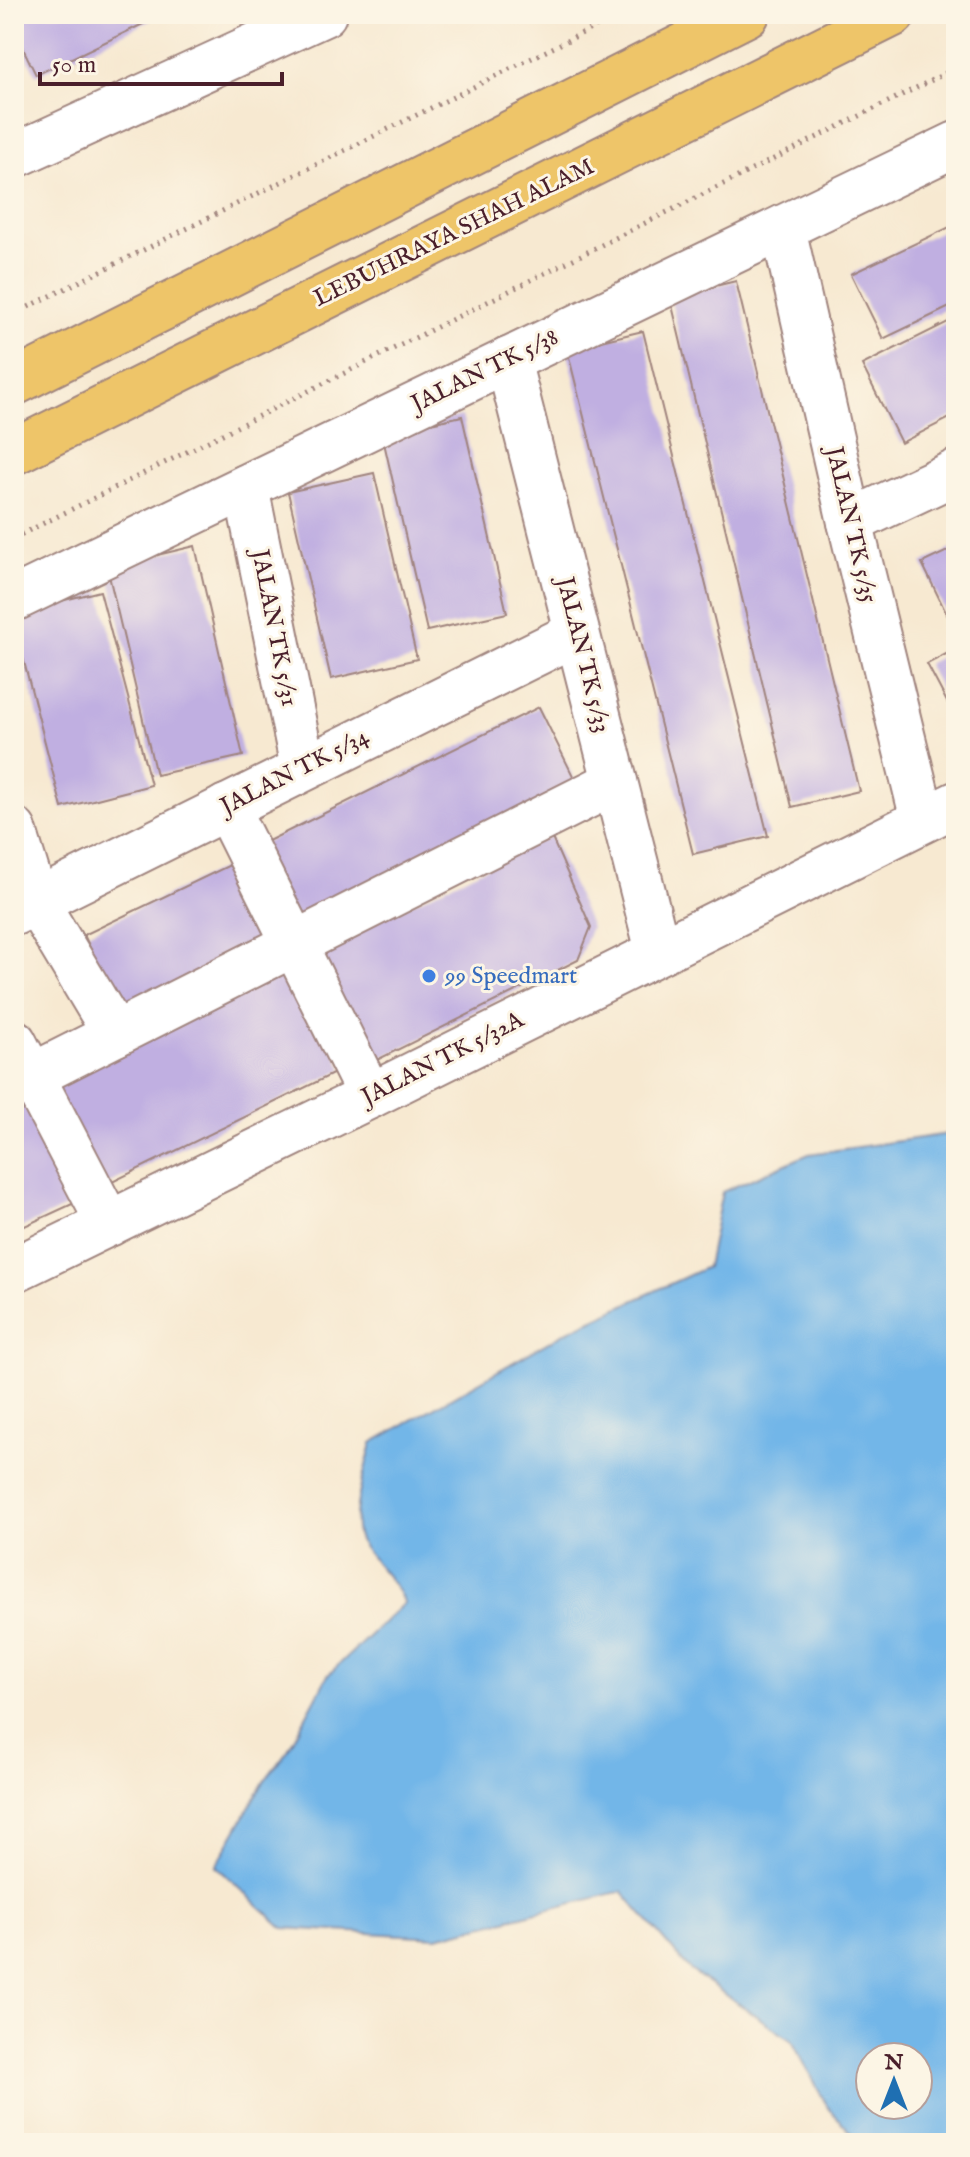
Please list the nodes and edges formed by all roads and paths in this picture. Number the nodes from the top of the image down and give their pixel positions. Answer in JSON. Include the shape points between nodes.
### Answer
{"nodes":[{"id":1,"x":324,"y":14,"type":"edge"},
{"id":2,"x":621,"y":14,"type":"edge"},
{"id":3,"x":747,"y":14,"type":"edge"},
{"id":4,"x":893,"y":14,"type":"edge"},
{"id":5,"x":956,"y":68,"type":"edge"},
{"id":6,"x":956,"y":144,"type":"edge"},
{"id":7,"x":14,"y":156,"type":"edge"},
{"id":8,"x":783,"y":228,"type":"junction"},
{"id":9,"x":14,"y":314,"type":"edge"},
{"id":10,"x":508,"y":360,"type":"junction"},
{"id":11,"x":14,"y":383,"type":"edge"},
{"id":12,"x":14,"y":452,"type":"edge"},
{"id":13,"x":956,"y":472,"type":"edge"},
{"id":14,"x":246,"y":487,"type":"junction"},
{"id":15,"x":850,"y":522,"type":"junction"},
{"id":16,"x":14,"y":538,"type":"edge"},
{"id":17,"x":14,"y":599,"type":"edge"},
{"id":18,"x":577,"y":633,"type":"junction"},
{"id":19,"x":303,"y":768,"type":"junction"},
{"id":20,"x":615,"y":782,"type":"junction"},
{"id":21,"x":226,"y":807,"type":"junction"},
{"id":22,"x":939,"y":812,"type":"edge"},
{"id":23,"x":14,"y":830,"type":"edge"},
{"id":24,"x":25,"y":907,"type":"edge"},
{"id":25,"x":294,"y":943,"type":"junction"},
{"id":26,"x":658,"y":951,"type":"junction"},
{"id":27,"x":115,"y":1034,"type":"junction"},
{"id":28,"x":20,"y":1068,"type":"edge"},
{"id":29,"x":370,"y":1096,"type":"junction"},
{"id":30,"x":109,"y":1224,"type":"junction"},
{"id":31,"x":14,"y":1270,"type":"edge"}],
"edges":[{"from":1,"to":7,"type":"street"},
{"from":2,"to":9,"type":"path"},
{"from":3,"to":11,"type":"highway"},
{"from":4,"to":12,"type":"highway","name":"LEBUHRAYA SHAH ALAM"},
{"from":5,"to":16,"type":"path"},
{"from":6,"to":8,"type":"street","name":"JALAN TK 5/38"},
{"from":8,"to":10,"type":"street","name":"JALAN TK 5/38"},
{"from":8,"to":15,"type":"street","name":"JALAN TK 5/35"},
{"from":10,"to":14,"type":"street","name":"JALAN TK 5/38"},
{"from":10,"to":18,"type":"street","name":"JALAN TK 5/33"},
{"from":13,"to":15,"type":"street"},
{"from":14,"to":17,"type":"street","name":"JALAN TK 5/38"},
{"from":14,"to":19,"type":"street","name":"JALAN TK 5/31"},
{"from":15,"to":22,"type":"street","name":"JALAN TK 5/35"},
{"from":18,"to":19,"type":"street","name":"JALAN TK 5/34"},
{"from":18,"to":20,"type":"street","name":"JALAN TK 5/33"},
{"from":19,"to":21,"type":"street","name":"JALAN TK 5/34"},
{"from":20,"to":25,"type":"street"},
{"from":20,"to":26,"type":"street","name":"JALAN TK 5/33"},
{"from":21,"to":24,"type":"street","name":"JALAN TK 5/34"},
{"from":21,"to":25,"type":"street"},
{"from":22,"to":26,"type":"street","name":"JALAN TK 5/32A"},
{"from":23,"to":24,"type":"street"},
{"from":24,"to":27,"type":"street"},
{"from":25,"to":27,"type":"street"},
{"from":25,"to":29,"type":"street"},
{"from":26,"to":29,"type":"street","name":"JALAN TK 5/32A"},
{"from":27,"to":28,"type":"street"},
{"from":28,"to":30,"type":"street"},
{"from":29,"to":30,"type":"street","name":"JALAN TK 5/32A"},
{"from":30,"to":31,"type":"street","name":"JALAN TK 5/32A"}]}
